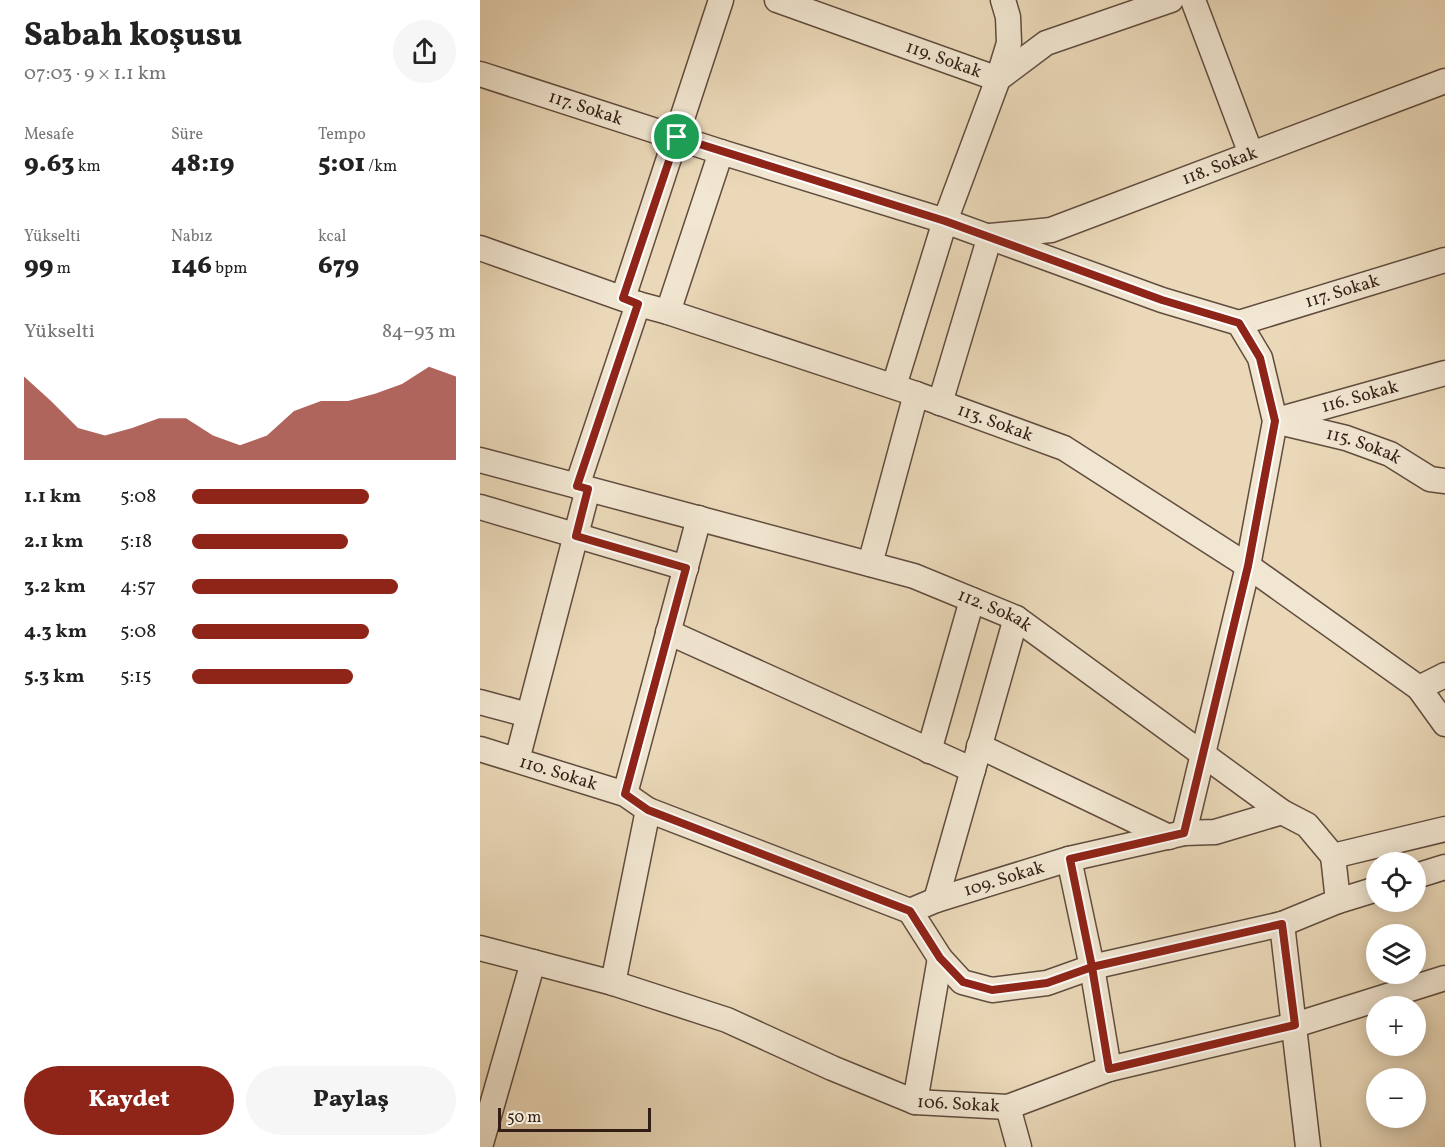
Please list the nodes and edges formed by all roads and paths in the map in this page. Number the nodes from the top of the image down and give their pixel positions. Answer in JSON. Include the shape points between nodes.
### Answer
{"nodes":[{"id":1,"x":721,"y":0,"type":"edge"},
{"id":2,"x":777,"y":0,"type":"edge"},
{"id":3,"x":1004,"y":0,"type":"edge"},
{"id":4,"x":1171,"y":0,"type":"edge"},
{"id":5,"x":1193,"y":0,"type":"edge"},
{"id":6,"x":480,"y":74,"type":"edge"},
{"id":7,"x":998,"y":79,"type":"junction"},
{"id":8,"x":1445,"y":81,"type":"edge"},
{"id":9,"x":677,"y":137,"type":"junction"},
{"id":10,"x":721,"y":152,"type":"junction"},
{"id":11,"x":1251,"y":154,"type":"junction"},
{"id":12,"x":945,"y":221,"type":"junction"},
{"id":13,"x":990,"y":236,"type":"junction"},
{"id":14,"x":480,"y":248,"type":"edge"},
{"id":15,"x":1445,"y":260,"type":"edge"},
{"id":16,"x":630,"y":301,"type":"junction"},
{"id":17,"x":668,"y":312,"type":"junction"},
{"id":18,"x":1239,"y":323,"type":"junction"},
{"id":19,"x":1445,"y":373,"type":"edge"},
{"id":20,"x":905,"y":390,"type":"junction"},
{"id":21,"x":940,"y":403,"type":"junction"},
{"id":22,"x":1275,"y":421,"type":"junction"},
{"id":23,"x":480,"y":460,"type":"edge"},
{"id":24,"x":1445,"y":481,"type":"edge"},
{"id":25,"x":583,"y":487,"type":"junction"},
{"id":26,"x":480,"y":507,"type":"edge"},
{"id":27,"x":699,"y":518,"type":"junction"},
{"id":28,"x":576,"y":536,"type":"junction"},
{"id":29,"x":870,"y":564,"type":"junction"},
{"id":30,"x":1248,"y":566,"type":"junction"},
{"id":31,"x":686,"y":568,"type":"junction"},
{"id":32,"x":972,"y":600,"type":"junction"},
{"id":33,"x":1016,"y":618,"type":"junction"},
{"id":34,"x":668,"y":632,"type":"junction"},
{"id":35,"x":1445,"y":675,"type":"edge"},
{"id":36,"x":1419,"y":688,"type":"junction"},
{"id":37,"x":480,"y":702,"type":"edge"},
{"id":38,"x":528,"y":715,"type":"junction"},
{"id":39,"x":1445,"y":724,"type":"edge"},
{"id":40,"x":980,"y":746,"type":"junction"},
{"id":41,"x":480,"y":749,"type":"edge"},
{"id":42,"x":929,"y":751,"type":"junction"},
{"id":43,"x":1202,"y":754,"type":"junction"},
{"id":44,"x":517,"y":760,"type":"junction"},
{"id":45,"x":973,"y":770,"type":"junction"},
{"id":46,"x":625,"y":794,"type":"junction"},
{"id":47,"x":648,"y":810,"type":"junction"},
{"id":48,"x":1282,"y":812,"type":"junction"},
{"id":49,"x":1445,"y":829,"type":"edge"},
{"id":50,"x":1176,"y":835,"type":"junction"},
{"id":51,"x":1333,"y":856,"type":"junction"},
{"id":52,"x":1070,"y":859,"type":"junction"},
{"id":53,"x":1445,"y":867,"type":"edge"},
{"id":54,"x":1426,"y":873,"type":"edge"},
{"id":55,"x":1366,"y":892,"type":"edge"},
{"id":56,"x":936,"y":900,"type":"junction"},
{"id":57,"x":1338,"y":901,"type":"junction"},
{"id":58,"x":910,"y":911,"type":"junction"},
{"id":59,"x":1282,"y":924,"type":"junction"},
{"id":60,"x":480,"y":948,"type":"edge"},
{"id":61,"x":940,"y":958,"type":"junction"},
{"id":62,"x":533,"y":962,"type":"junction"},
{"id":63,"x":1092,"y":967,"type":"junction"},
{"id":64,"x":1445,"y":978,"type":"edge"},
{"id":65,"x":613,"y":983,"type":"junction"},
{"id":66,"x":1295,"y":1025,"type":"junction"},
{"id":67,"x":1109,"y":1069,"type":"junction"},
{"id":68,"x":915,"y":1102,"type":"junction"},
{"id":69,"x":1008,"y":1107,"type":"junction"},
{"id":70,"x":480,"y":1147,"type":"edge"},
{"id":71,"x":1020,"y":1147,"type":"edge"},
{"id":72,"x":1308,"y":1147,"type":"edge"}],
"edges":[{"from":1,"to":9,"type":"street"},
{"from":2,"to":7,"type":"street","name":"119. Sokak"},
{"from":3,"to":7,"type":"street","via":[[1010,43]]},
{"from":4,"to":7,"type":"street","name":"119. Sokak","via":[[1046,43]]},
{"from":5,"to":11,"type":"street"},
{"from":6,"to":9,"type":"street","name":"117. Sokak"},
{"from":7,"to":12,"type":"street"},
{"from":8,"to":11,"type":"street","name":"118. Sokak"},
{"from":9,"to":10,"type":"street","name":"117. Sokak"},
{"from":9,"to":16,"type":"street"},
{"from":10,"to":12,"type":"street","name":"117. Sokak"},
{"from":10,"to":17,"type":"street"},
{"from":11,"to":13,"type":"street","name":"118. Sokak","via":[[1051,230]]},
{"from":12,"to":13,"type":"street","name":"117. Sokak"},
{"from":12,"to":20,"type":"street"},
{"from":13,"to":18,"type":"street","name":"117. Sokak","via":[[1162,300]]},
{"from":13,"to":21,"type":"street"},
{"from":14,"to":16,"type":"street","name":"113. Sokak"},
{"from":15,"to":18,"type":"street","name":"117. Sokak"},
{"from":16,"to":17,"type":"street","name":"113. Sokak"},
{"from":16,"to":25,"type":"street"},
{"from":17,"to":20,"type":"street","name":"113. Sokak"},
{"from":18,"to":22,"type":"street","via":[[1260,358]]},
{"from":19,"to":22,"type":"street","name":"116. Sokak"},
{"from":20,"to":21,"type":"street","name":"113. Sokak"},
{"from":20,"to":29,"type":"street"},
{"from":21,"to":30,"type":"street","name":"113. Sokak","via":[[1064,448]]},
{"from":22,"to":24,"type":"street","name":"115. Sokak","via":[[1346,438],[1390,454],[1431,479]]},
{"from":22,"to":30,"type":"street"},
{"from":23,"to":25,"type":"street","name":"112. Sokak"},
{"from":25,"to":27,"type":"street","name":"112. Sokak"},
{"from":25,"to":28,"type":"street"},
{"from":26,"to":28,"type":"street"},
{"from":27,"to":29,"type":"street","name":"112. Sokak"},
{"from":27,"to":31,"type":"street"},
{"from":28,"to":31,"type":"street"},
{"from":28,"to":38,"type":"street"},
{"from":29,"to":32,"type":"street","name":"112. Sokak","via":[[914,576]]},
{"from":30,"to":36,"type":"street","name":"113. Sokak"},
{"from":30,"to":43,"type":"street"},
{"from":31,"to":34,"type":"street"},
{"from":32,"to":33,"type":"street","name":"112. Sokak"},
{"from":32,"to":42,"type":"street"},
{"from":33,"to":40,"type":"street"},
{"from":33,"to":43,"type":"street","name":"112. Sokak"},
{"from":34,"to":42,"type":"street"},
{"from":34,"to":46,"type":"street"},
{"from":35,"to":36,"type":"street"},
{"from":36,"to":39,"type":"street","name":"113. Sokak"},
{"from":37,"to":38,"type":"street"},
{"from":38,"to":44,"type":"street"},
{"from":40,"to":45,"type":"street"},
{"from":40,"to":50,"type":"street"},
{"from":41,"to":44,"type":"street","name":"110. Sokak"},
{"from":42,"to":45,"type":"street"},
{"from":43,"to":48,"type":"street","name":"112. Sokak"},
{"from":43,"to":50,"type":"street"},
{"from":44,"to":46,"type":"street","name":"110. Sokak"},
{"from":45,"to":56,"type":"street"},
{"from":46,"to":47,"type":"street","name":"110. Sokak"},
{"from":47,"to":58,"type":"street","name":"110. Sokak"},
{"from":47,"to":65,"type":"street"},
{"from":48,"to":50,"type":"street","name":"109. Sokak","via":[[1215,832]]},
{"from":48,"to":51,"type":"street","name":"112. Sokak","via":[[1307,825]]},
{"from":49,"to":51,"type":"street"},
{"from":50,"to":52,"type":"street","name":"109. Sokak"},
{"from":51,"to":57,"type":"street"},
{"from":52,"to":56,"type":"street","name":"109. Sokak"},
{"from":52,"to":63,"type":"street"},
{"from":53,"to":54,"type":"street"},
{"from":55,"to":57,"type":"street"},
{"from":56,"to":58,"type":"street"},
{"from":57,"to":59,"type":"street"},
{"from":58,"to":61,"type":"street"},
{"from":59,"to":63,"type":"street"},
{"from":59,"to":66,"type":"street"},
{"from":60,"to":62,"type":"street","name":"106. Sokak"},
{"from":61,"to":63,"type":"street","via":[[963,982],[992,990],[1047,983]]},
{"from":61,"to":68,"type":"street"},
{"from":62,"to":65,"type":"street","name":"106. Sokak"},
{"from":62,"to":70,"type":"street"},
{"from":63,"to":67,"type":"street"},
{"from":64,"to":66,"type":"street","name":"106. Sokak"},
{"from":65,"to":68,"type":"street","name":"106. Sokak","via":[[727,1020]]},
{"from":66,"to":67,"type":"street","name":"106. Sokak"},
{"from":66,"to":72,"type":"street"},
{"from":67,"to":69,"type":"street","name":"106. Sokak"},
{"from":68,"to":69,"type":"street","name":"106. Sokak"},
{"from":69,"to":71,"type":"street"}]}
